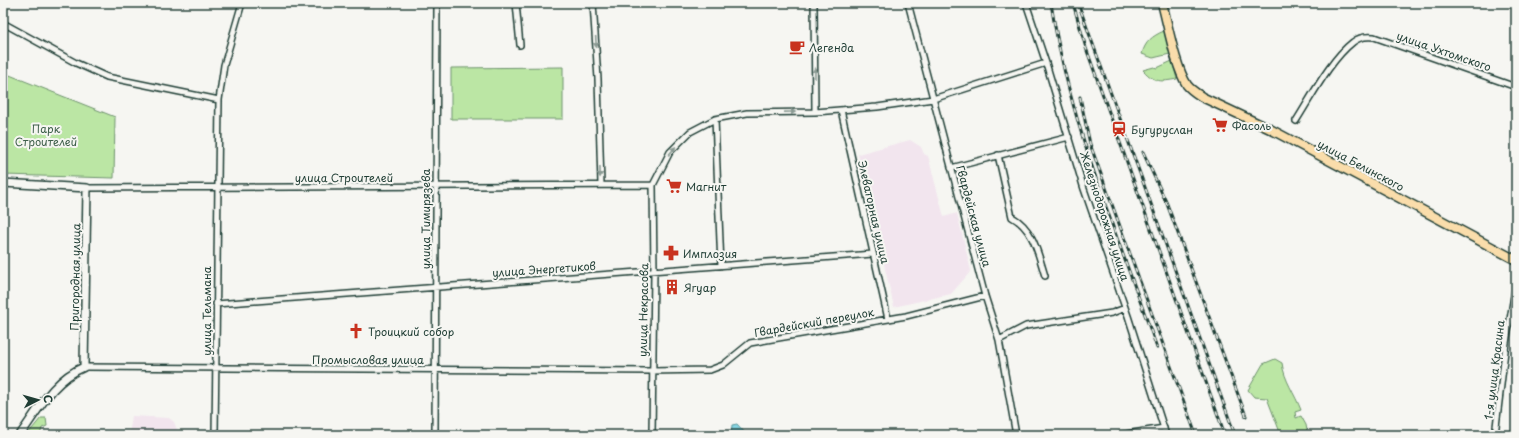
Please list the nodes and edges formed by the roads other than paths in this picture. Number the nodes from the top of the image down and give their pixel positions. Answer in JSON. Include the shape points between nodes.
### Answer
{"nodes":[{"id":1,"x":242,"y":3,"type":"edge"},
{"id":2,"x":437,"y":3,"type":"edge"},
{"id":3,"x":516,"y":3,"type":"edge"},
{"id":4,"x":593,"y":3,"type":"edge"},
{"id":5,"x":814,"y":3,"type":"edge"},
{"id":6,"x":908,"y":3,"type":"edge"},
{"id":7,"x":1026,"y":3,"type":"edge"},
{"id":8,"x":1162,"y":3,"type":"edge"},
{"id":9,"x":3,"y":23,"type":"edge"},
{"id":10,"x":520,"y":45,"type":"dead end"},
{"id":11,"x":1046,"y":63,"type":"junction"},
{"id":12,"x":1516,"y":86,"type":"edge"},
{"id":13,"x":933,"y":99,"type":"junction"},
{"id":14,"x":219,"y":100,"type":"junction"},
{"id":15,"x":841,"y":110,"type":"junction"},
{"id":16,"x":815,"y":112,"type":"junction"},
{"id":17,"x":715,"y":119,"type":"junction"},
{"id":18,"x":1296,"y":121,"type":"dead end"},
{"id":19,"x":1069,"y":137,"type":"junction"},
{"id":20,"x":998,"y":155,"type":"junction"},
{"id":21,"x":951,"y":168,"type":"junction"},
{"id":22,"x":3,"y":183,"type":"edge"},
{"id":23,"x":601,"y":185,"type":"junction"},
{"id":24,"x":653,"y":185,"type":"junction"},
{"id":25,"x":435,"y":186,"type":"junction"},
{"id":26,"x":217,"y":187,"type":"junction"},
{"id":27,"x":87,"y":188,"type":"junction"},
{"id":28,"x":873,"y":254,"type":"junction"},
{"id":29,"x":1516,"y":260,"type":"edge"},
{"id":30,"x":721,"y":266,"type":"junction"},
{"id":31,"x":654,"y":271,"type":"junction"},
{"id":32,"x":1045,"y":276,"type":"dead end"},
{"id":33,"x":1516,"y":284,"type":"edge"},
{"id":34,"x":435,"y":287,"type":"junction"},
{"id":35,"x":985,"y":296,"type":"junction"},
{"id":36,"x":216,"y":304,"type":"junction"},
{"id":37,"x":1125,"y":308,"type":"junction"},
{"id":38,"x":888,"y":319,"type":"junction"},
{"id":39,"x":999,"y":340,"type":"junction"},
{"id":40,"x":84,"y":367,"type":"junction"},
{"id":41,"x":216,"y":369,"type":"junction"},
{"id":42,"x":435,"y":370,"type":"junction"},
{"id":43,"x":651,"y":371,"type":"junction"},
{"id":44,"x":1164,"y":428,"type":"junction"},
{"id":45,"x":20,"y":435,"type":"edge"},
{"id":46,"x":216,"y":435,"type":"edge"},
{"id":47,"x":435,"y":435,"type":"edge"},
{"id":48,"x":652,"y":435,"type":"edge"},
{"id":49,"x":1016,"y":435,"type":"edge"},
{"id":50,"x":1120,"y":435,"type":"edge"},
{"id":51,"x":1166,"y":435,"type":"edge"},
{"id":52,"x":1496,"y":435,"type":"edge"}],
"edges":[{"from":1,"to":14,"type":"street","via":[[224,64]]},
{"from":2,"to":25,"type":"street","name":"улица Тимирязева"},
{"from":3,"to":10,"type":"street"},
{"from":4,"to":23,"type":"street","one_way":true},
{"from":16,"to":5,"type":"street","one_way":true},
{"from":6,"to":13,"type":"street","name":"Гвардейская улица"},
{"from":7,"to":11,"type":"street","name":"Железнодорожная улица"},
{"from":8,"to":29,"type":"main road","name":"улица Белинского","via":[[1181,73],[1194,92],[1270,129]]},
{"from":9,"to":14,"type":"street","via":[[107,77]]},
{"from":11,"to":13,"type":"street"},
{"from":11,"to":19,"type":"street","name":"Железнодорожная улица"},
{"from":12,"to":18,"type":"street","name":"улица Ухтомского","via":[[1366,36],[1353,42],[1336,60]]},
{"from":13,"to":15,"type":"street"},
{"from":13,"to":21,"type":"street","name":"Гвардейская улица"},
{"from":14,"to":26,"type":"street","name":"улица Тельмана"},
{"from":15,"to":16,"type":"street"},
{"from":15,"to":28,"type":"street","name":"Элеваторная улица"},
{"from":17,"to":16,"type":"street","one_way":true,"via":[[747,113]]},
{"from":24,"to":17,"type":"street","one_way":true,"via":[[670,152],[690,132]]},
{"from":17,"to":30,"type":"street"},
{"from":19,"to":20,"type":"street"},
{"from":19,"to":37,"type":"street","name":"Железнодорожная улица"},
{"from":20,"to":21,"type":"street"},
{"from":20,"to":32,"type":"street","via":[[1012,218],[1022,222],[1029,230]]},
{"from":21,"to":35,"type":"street","name":"Гвардейская улица"},
{"from":22,"to":27,"type":"main road"},
{"from":23,"to":24,"type":"street","name":"улица Строителей"},
{"from":23,"to":25,"type":"street","name":"улица Строителей"},
{"from":24,"to":31,"type":"street","name":"улица Некрасова"},
{"from":25,"to":26,"type":"street","name":"улица Строителей"},
{"from":25,"to":34,"type":"street","name":"улица Тимирязева"},
{"from":26,"to":27,"type":"street","name":"улица Строителей"},
{"from":26,"to":36,"type":"street","name":"улица Тельмана"},
{"from":27,"to":40,"type":"main road","name":"Пригородная улица"},
{"from":28,"to":30,"type":"street","name":"улица Энергетиков"},
{"from":28,"to":38,"type":"street","name":"Элеваторная улица"},
{"from":30,"to":31,"type":"street","name":"улица Энергетиков"},
{"from":31,"to":34,"type":"street","name":"улица Энергетиков"},
{"from":31,"to":43,"type":"street","name":"улица Некрасова"},
{"from":33,"to":52,"type":"street","name":"1-я улица Красина","via":[[1506,342]]},
{"from":34,"to":36,"type":"street","name":"улица Энергетиков"},
{"from":34,"to":42,"type":"street","name":"улица Тимирязева"},
{"from":35,"to":38,"type":"street","name":"Гвардейский переулок"},
{"from":35,"to":39,"type":"street","name":"Гвардейская улица"},
{"from":36,"to":41,"type":"street","name":"улица Тельмана"},
{"from":37,"to":39,"type":"street","via":[[1112,314],[1026,326]]},
{"from":37,"to":44,"type":"street","name":"Железнодорожная улица"},
{"from":38,"to":43,"type":"street","name":"Гвардейский переулок","via":[[750,344],[723,365],[710,370]]},
{"from":39,"to":49,"type":"street","name":"Гвардейская улица"},
{"from":40,"to":41,"type":"street","name":"Промысловая улица"},
{"from":40,"to":45,"type":"main road","via":[[61,381]]},
{"from":41,"to":42,"type":"street","name":"Промысловая улица"},
{"from":41,"to":46,"type":"street","name":"улица Тельмана"},
{"from":42,"to":43,"type":"street","name":"Промысловая улица"},
{"from":42,"to":47,"type":"street","name":"улица Тимирязева"},
{"from":43,"to":48,"type":"street","name":"улица Некрасова"},
{"from":44,"to":50,"type":"street"},
{"from":44,"to":51,"type":"street","name":"Железнодорожная улица"}]}
